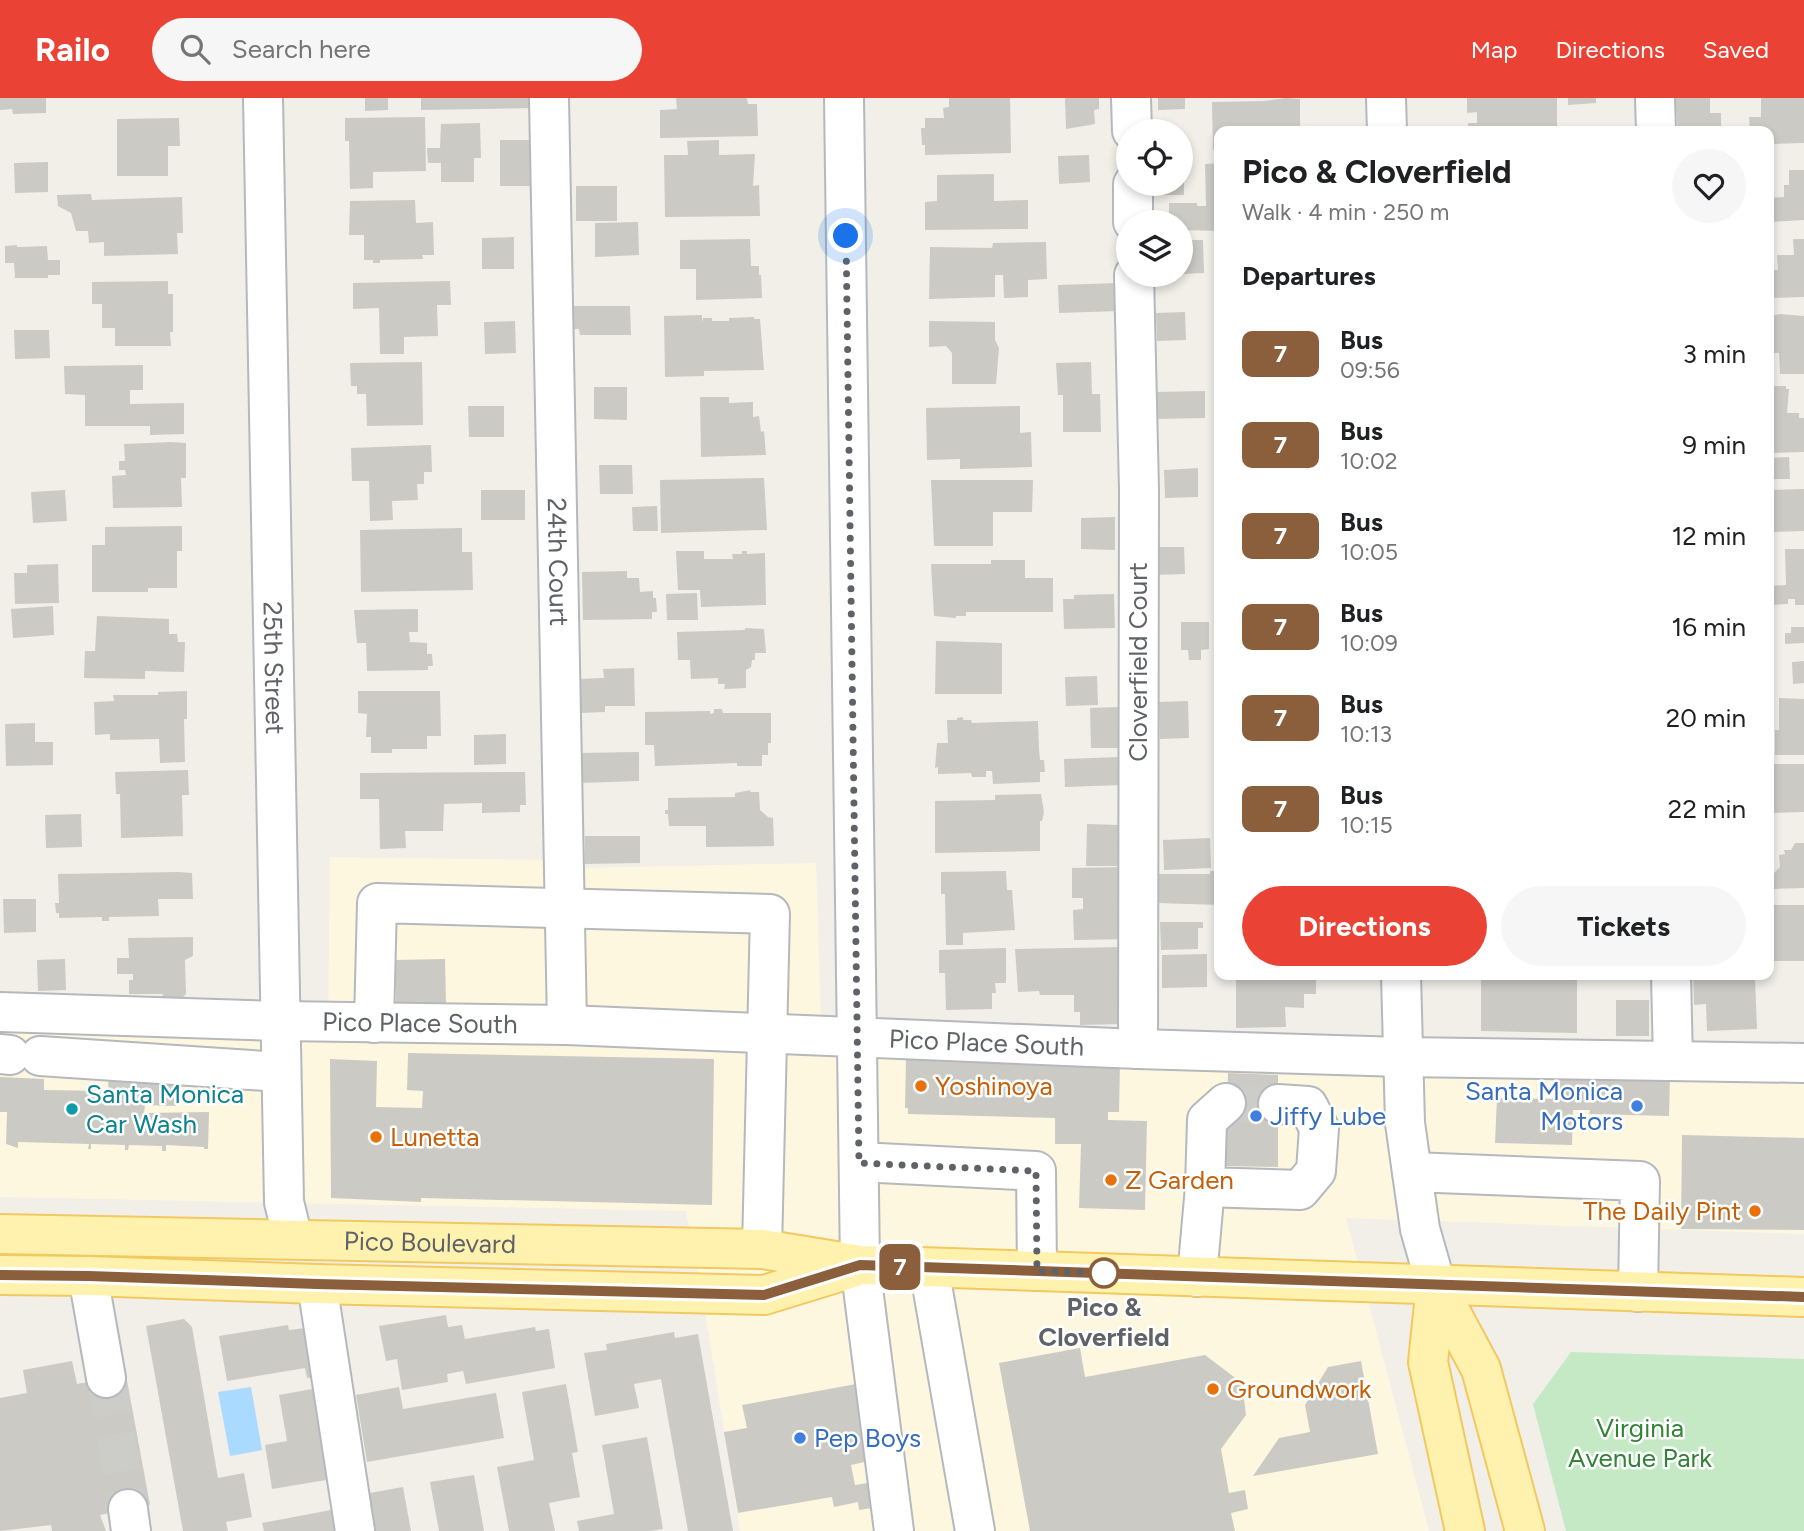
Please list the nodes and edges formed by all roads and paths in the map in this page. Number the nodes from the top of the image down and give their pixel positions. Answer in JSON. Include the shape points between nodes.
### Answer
{"nodes":[{"id":1,"x":263,"y":98,"type":"edge"},
{"id":2,"x":549,"y":98,"type":"edge"},
{"id":3,"x":844,"y":98,"type":"edge"},
{"id":4,"x":1131,"y":98,"type":"edge"},
{"id":5,"x":1386,"y":98,"type":"edge"},
{"id":6,"x":1655,"y":98,"type":"edge"},
{"id":7,"x":1132,"y":119,"type":"edge"},
{"id":8,"x":1387,"y":126,"type":"edge"},
{"id":9,"x":1656,"y":126,"type":"edge"},
{"id":10,"x":1134,"y":287,"type":"edge"},
{"id":11,"x":565,"y":908,"type":"junction"},
{"id":12,"x":1401,"y":980,"type":"edge"},
{"id":13,"x":1671,"y":980,"type":"edge"},
{"id":14,"x":0,"y":1012,"type":"edge"},
{"id":15,"x":279,"y":1021,"type":"junction"},
{"id":16,"x":374,"y":1023,"type":"junction"},
{"id":17,"x":567,"y":1025,"type":"junction"},
{"id":18,"x":766,"y":1033,"type":"junction"},
{"id":19,"x":857,"y":1037,"type":"junction"},
{"id":20,"x":1138,"y":1049,"type":"junction"},
{"id":21,"x":17,"y":1055,"type":"edge"},
{"id":22,"x":1402,"y":1057,"type":"junction"},
{"id":23,"x":1673,"y":1061,"type":"junction"},
{"id":24,"x":1804,"y":1063,"type":"edge"},
{"id":25,"x":281,"y":1072,"type":"junction"},
{"id":26,"x":1226,"y":1103,"type":"dead end"},
{"id":27,"x":1278,"y":1104,"type":"tunnel mouth"},
{"id":28,"x":859,"y":1163,"type":"junction"},
{"id":29,"x":1412,"y":1172,"type":"junction"},
{"id":30,"x":1205,"y":1187,"type":"junction"},
{"id":31,"x":18,"y":1235,"type":"edge"},
{"id":32,"x":293,"y":1239,"type":"junction"},
{"id":33,"x":762,"y":1249,"type":"junction"},
{"id":34,"x":860,"y":1265,"type":"junction"},
{"id":35,"x":929,"y":1268,"type":"junction"},
{"id":36,"x":1037,"y":1271,"type":"junction"},
{"id":37,"x":18,"y":1275,"type":"edge"},
{"id":38,"x":89,"y":1276,"type":"junction"},
{"id":39,"x":1197,"y":1276,"type":"junction"},
{"id":40,"x":317,"y":1284,"type":"junction"},
{"id":41,"x":1436,"y":1285,"type":"junction"},
{"id":42,"x":1638,"y":1292,"type":"junction"},
{"id":43,"x":1804,"y":1297,"type":"edge"},
{"id":44,"x":106,"y":1378,"type":"tunnel mouth"},
{"id":45,"x":355,"y":1531,"type":"edge"},
{"id":46,"x":894,"y":1531,"type":"edge"},
{"id":47,"x":975,"y":1531,"type":"edge"},
{"id":48,"x":1465,"y":1531,"type":"edge"},
{"id":49,"x":1525,"y":1531,"type":"edge"}],
"edges":[{"from":1,"to":15,"type":"street","name":"25th Street"},
{"from":2,"to":11,"type":"street","name":"24th Court"},
{"from":3,"to":19,"type":"street"},
{"from":4,"to":7,"type":"street"},
{"from":5,"to":8,"type":"street"},
{"from":6,"to":9,"type":"street"},
{"from":10,"to":20,"type":"street","name":"Cloverfield Court","via":[[1139,489]]},
{"from":11,"to":16,"type":"street","via":[[377,903]]},
{"from":11,"to":17,"type":"street","name":"24th Court"},
{"from":11,"to":18,"type":"street","via":[[770,914]]},
{"from":12,"to":22,"type":"street"},
{"from":13,"to":23,"type":"street"},
{"from":14,"to":15,"type":"street","name":"Pico Place South"},
{"from":15,"to":16,"type":"street","name":"Pico Place South"},
{"from":15,"to":25,"type":"street","name":"25th Street"},
{"from":16,"to":17,"type":"street","name":"Pico Place South"},
{"from":17,"to":18,"type":"street","name":"Pico Place South"},
{"from":18,"to":19,"type":"street","name":"Pico Place South"},
{"from":18,"to":33,"type":"street"},
{"from":19,"to":20,"type":"street","name":"Pico Place South"},
{"from":19,"to":28,"type":"street"},
{"from":20,"to":22,"type":"street","name":"Pico Place South"},
{"from":21,"to":25,"type":"street"},
{"from":22,"to":23,"type":"street","name":"Pico Place South"},
{"from":22,"to":29,"type":"street"},
{"from":23,"to":24,"type":"street","name":"Pico Place South"},
{"from":25,"to":32,"type":"street","name":"25th Street","via":[[284,1202]]},
{"from":26,"to":30,"type":"street","via":[[1207,1121]]},
{"from":27,"to":30,"type":"street","via":[[1308,1106],[1319,1128],[1316,1171],[1300,1190]]},
{"from":28,"to":34,"type":"street"},
{"from":28,"to":36,"type":"street","via":[[1036,1171]]},
{"from":29,"to":41,"type":"street","via":[[1420,1229]]},
{"from":29,"to":42,"type":"street","via":[[1640,1181]]},
{"from":30,"to":39,"type":"street"},
{"from":31,"to":32,"type":"main road","name":"Pico Boulevard"},
{"from":31,"to":37,"type":"main road"},
{"from":32,"to":33,"type":"main road","name":"Pico Boulevard"},
{"from":32,"to":40,"type":"main road"},
{"from":33,"to":34,"type":"main road","name":"Pico Boulevard"},
{"from":34,"to":35,"type":"main road","name":"Pico Boulevard"},
{"from":34,"to":40,"type":"main road","name":"Pico Boulevard","via":[[764,1295]]},
{"from":34,"to":46,"type":"street"},
{"from":35,"to":36,"type":"main road","name":"Pico Boulevard"},
{"from":35,"to":47,"type":"street"},
{"from":36,"to":39,"type":"main road","name":"Pico Boulevard"},
{"from":37,"to":38,"type":"main road","name":"Pico Boulevard"},
{"from":38,"to":40,"type":"main road","name":"Pico Boulevard"},
{"from":38,"to":44,"type":"street"},
{"from":39,"to":41,"type":"main road","name":"Pico Boulevard"},
{"from":40,"to":45,"type":"street"},
{"from":41,"to":42,"type":"main road","name":"Pico Boulevard"},
{"from":41,"to":48,"type":"main road","via":[[1427,1362]]},
{"from":41,"to":49,"type":"main road","via":[[1481,1369]]},
{"from":42,"to":43,"type":"main road","name":"Pico Boulevard"}]}
